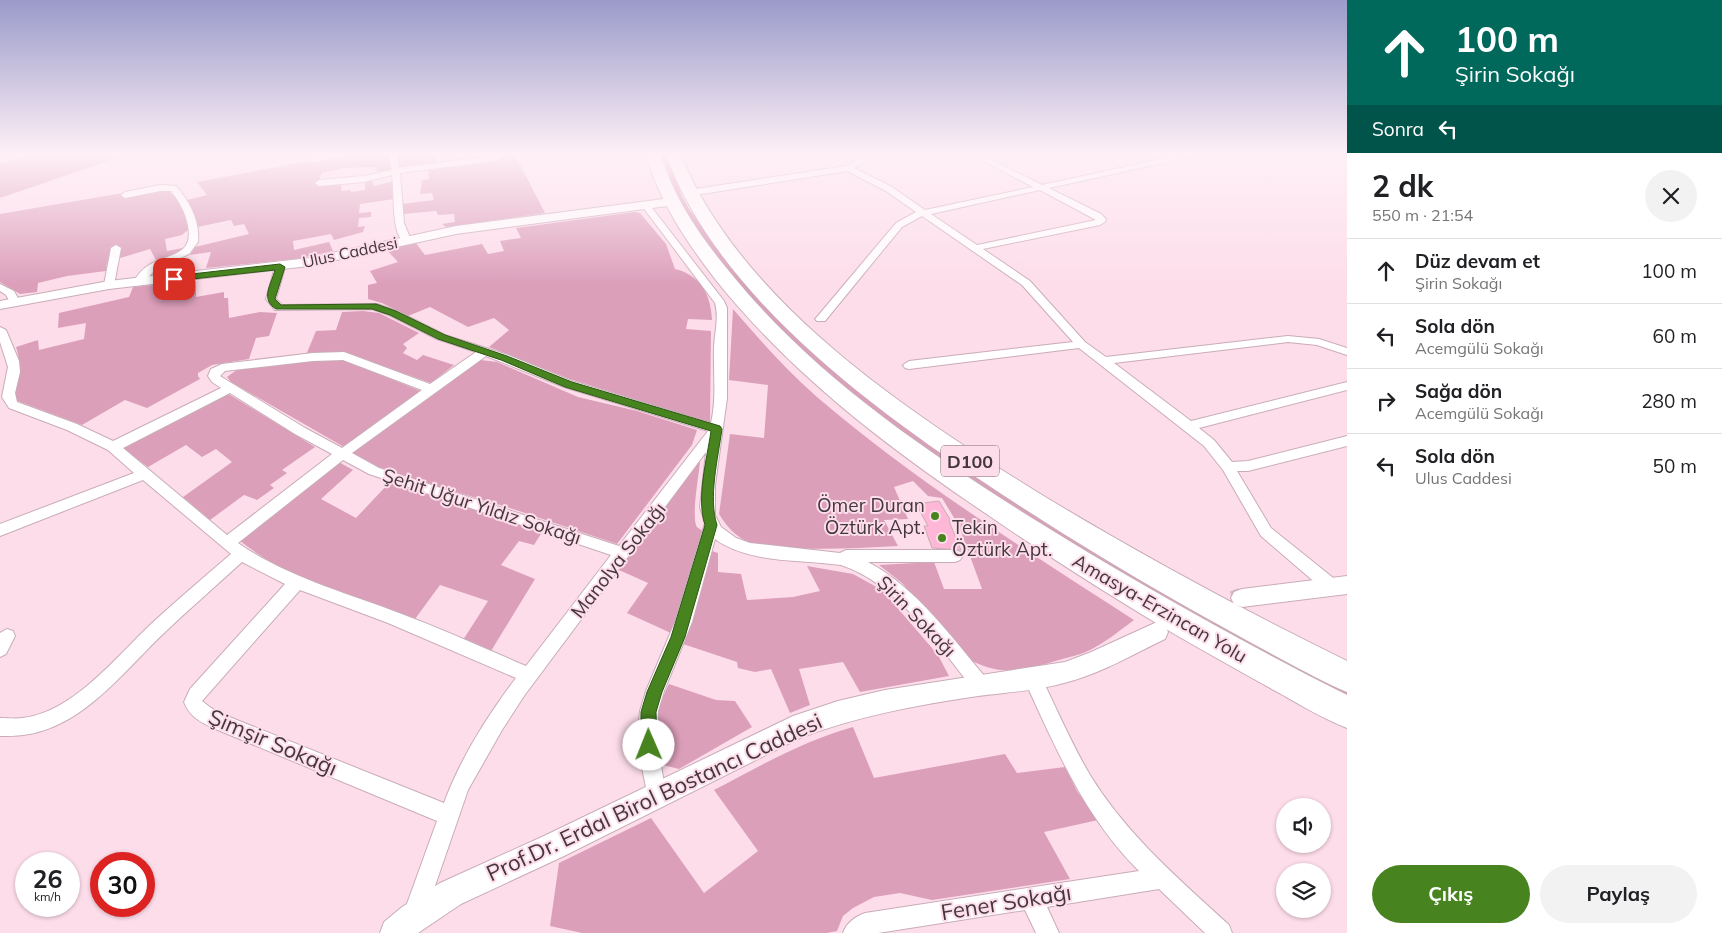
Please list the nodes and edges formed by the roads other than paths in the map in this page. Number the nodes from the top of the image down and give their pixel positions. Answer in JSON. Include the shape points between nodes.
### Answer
{"nodes":[{"id":1,"x":180,"y":198,"type":"edge"},
{"id":2,"x":398,"y":198,"type":"edge"},
{"id":3,"x":680,"y":198,"type":"junction"},
{"id":4,"x":902,"y":198,"type":"edge"},
{"id":5,"x":999,"y":198,"type":"edge"},
{"id":6,"x":1062,"y":198,"type":"edge"},
{"id":7,"x":646,"y":206,"type":"junction"},
{"id":8,"x":926,"y":213,"type":"junction"},
{"id":9,"x":406,"y":240,"type":"junction"},
{"id":10,"x":116,"y":248,"type":"dead end"},
{"id":11,"x":976,"y":248,"type":"junction"},
{"id":12,"x":280,"y":267,"type":"junction"},
{"id":13,"x":138,"y":282,"type":"junction"},
{"id":14,"x":109,"y":285,"type":"junction"},
{"id":15,"x":0,"y":287,"type":"edge"},
{"id":16,"x":15,"y":302,"type":"junction"},
{"id":17,"x":0,"y":305,"type":"edge"},
{"id":18,"x":821,"y":319,"type":"dead end"},
{"id":19,"x":0,"y":330,"type":"edge"},
{"id":20,"x":1081,"y":344,"type":"junction"},
{"id":21,"x":485,"y":351,"type":"junction"},
{"id":22,"x":1347,"y":352,"type":"edge"},
{"id":23,"x":6,"y":360,"type":"edge"},
{"id":24,"x":1101,"y":361,"type":"junction"},
{"id":25,"x":909,"y":365,"type":"dead end"},
{"id":26,"x":1347,"y":386,"type":"edge"},
{"id":27,"x":230,"y":388,"type":"junction"},
{"id":28,"x":431,"y":389,"type":"junction"},
{"id":29,"x":1189,"y":426,"type":"junction"},
{"id":30,"x":716,"y":429,"type":"junction"},
{"id":31,"x":1347,"y":441,"type":"edge"},
{"id":32,"x":113,"y":447,"type":"junction"},
{"id":33,"x":342,"y":454,"type":"junction"},
{"id":34,"x":1228,"y":467,"type":"junction"},
{"id":35,"x":145,"y":474,"type":"junction"},
{"id":36,"x":711,"y":525,"type":"junction"},
{"id":37,"x":0,"y":530,"type":"edge"},
{"id":38,"x":227,"y":543,"type":"junction"},
{"id":39,"x":623,"y":553,"type":"junction"},
{"id":40,"x":241,"y":554,"type":"junction"},
{"id":41,"x":833,"y":556,"type":"junction"},
{"id":42,"x":955,"y":556,"type":"dead end"},
{"id":43,"x":297,"y":582,"type":"junction"},
{"id":44,"x":1339,"y":585,"type":"edge"},
{"id":45,"x":1242,"y":598,"type":"tunnel mouth"},
{"id":46,"x":1157,"y":632,"type":"tunnel mouth"},
{"id":47,"x":530,"y":675,"type":"junction"},
{"id":48,"x":1347,"y":677,"type":"edge"},
{"id":49,"x":1033,"y":679,"type":"junction"},
{"id":50,"x":980,"y":685,"type":"junction"},
{"id":51,"x":1347,"y":712,"type":"edge"},
{"id":52,"x":0,"y":727,"type":"edge"},
{"id":53,"x":656,"y":795,"type":"junction"},
{"id":54,"x":448,"y":815,"type":"junction"},
{"id":55,"x":1161,"y":878,"type":"junction"},
{"id":56,"x":1031,"y":898,"type":"junction"},
{"id":57,"x":414,"y":915,"type":"junction"},
{"id":58,"x":395,"y":933,"type":"edge"},
{"id":59,"x":854,"y":933,"type":"edge"},
{"id":60,"x":1048,"y":933,"type":"edge"},
{"id":61,"x":1221,"y":933,"type":"edge"}],
"edges":[{"from":1,"to":13,"type":"street","via":[[195,236],[193,246],[184,254],[154,266]]},
{"from":2,"to":9,"type":"street","via":[[399,224]]},
{"from":3,"to":7,"type":"street","name":"Ulus Caddesi"},
{"from":3,"to":48,"type":"highway","name":"Amasya-Erzincan Yolu","number":"D100","via":[[704,218],[761,291],[786,316],[857,380],[895,409],[984,470],[1123,557]]},
{"from":3,"to":51,"type":"highway","name":"Amasya-Erzincan Yolu","number":"D100","via":[[682,221],[753,312],[824,381],[885,431],[1074,559],[1245,658]]},
{"from":4,"to":8,"type":"street"},
{"from":5,"to":8,"type":"street"},
{"from":6,"to":11,"type":"street","via":[[1102,219]]},
{"from":7,"to":9,"type":"street","name":"Ulus Caddesi","via":[[476,227]]},
{"from":7,"to":30,"type":"street","name":"Manolya Sokağı","via":[[718,298],[722,308],[720,403]]},
{"from":8,"to":11,"type":"street"},
{"from":8,"to":18,"type":"street","via":[[899,225]]},
{"from":9,"to":12,"type":"street","name":"Ulus Caddesi"},
{"from":10,"to":14,"type":"street"},
{"from":11,"to":20,"type":"street","via":[[1026,283]]},
{"from":12,"to":13,"type":"street","name":"Ulus Caddesi"},
{"from":12,"to":21,"type":"street","via":[[271,299],[279,308],[373,306],[441,337]]},
{"from":13,"to":14,"type":"street","name":"Ulus Caddesi"},
{"from":14,"to":16,"type":"street","name":"Ulus Caddesi"},
{"from":15,"to":16,"type":"street","via":[[10,293]]},
{"from":16,"to":17,"type":"street","name":"Ulus Caddesi"},
{"from":19,"to":23,"type":"street"},
{"from":20,"to":24,"type":"street"},
{"from":20,"to":25,"type":"street"},
{"from":21,"to":28,"type":"street"},
{"from":21,"to":30,"type":"street","via":[[568,384]]},
{"from":22,"to":24,"type":"street","via":[[1311,341],[1288,339]]},
{"from":23,"to":32,"type":"street","via":[[14,373],[8,394],[13,405],[72,427]]},
{"from":24,"to":29,"type":"street"},
{"from":26,"to":29,"type":"street"},
{"from":27,"to":28,"type":"street","name":"Şehit Uğur Yıldız Sokağı","via":[[216,379],[215,372],[233,366],[344,356]]},
{"from":27,"to":32,"type":"street"},
{"from":27,"to":33,"type":"street","name":"Şehit Uğur Yıldız Sokağı"},
{"from":28,"to":33,"type":"street"},
{"from":29,"to":34,"type":"street","via":[[1209,443]]},
{"from":30,"to":36,"type":"street","via":[[707,500]]},
{"from":30,"to":39,"type":"street","name":"Manolya Sokağı"},
{"from":31,"to":34,"type":"street","via":[[1248,466]]},
{"from":32,"to":35,"type":"street"},
{"from":33,"to":38,"type":"street"},
{"from":33,"to":39,"type":"street","name":"Şehit Uğur Yıldız Sokağı","via":[[404,482]]},
{"from":34,"to":44,"type":"street","via":[[1266,532]]},
{"from":35,"to":37,"type":"street"},
{"from":35,"to":38,"type":"street"},
{"from":36,"to":41,"type":"street","name":"Şirin Sokağı","via":[[720,535],[748,549]]},
{"from":36,"to":53,"type":"street","via":[[690,603],[649,712],[650,759]]},
{"from":38,"to":40,"type":"street"},
{"from":39,"to":47,"type":"street","name":"Manolya Sokağı"},
{"from":40,"to":43,"type":"street"},
{"from":40,"to":52,"type":"street","via":[[77,703],[37,723]]},
{"from":41,"to":42,"type":"street"},
{"from":41,"to":50,"type":"street","name":"Şirin Sokağı","via":[[856,562],[891,584]]},
{"from":43,"to":47,"type":"street","via":[[394,618]]},
{"from":43,"to":54,"type":"street","name":"Şimşir Sokağı","via":[[196,695],[195,707],[220,722]]},
{"from":44,"to":45,"type":"street"},
{"from":46,"to":49,"type":"street","name":"Prof.Dr. Erdal Birol Bostancı Caddesi","via":[[1083,666]]},
{"from":47,"to":54,"type":"street","name":"Manolya Sokağı","via":[[468,769]]},
{"from":49,"to":50,"type":"street","name":"Prof.Dr. Erdal Birol Bostancı Caddesi"},
{"from":49,"to":55,"type":"street","via":[[1083,782],[1134,851]]},
{"from":50,"to":53,"type":"street","name":"Prof.Dr. Erdal Birol Bostancı Caddesi","via":[[901,698],[821,718]]},
{"from":53,"to":57,"type":"street","name":"Prof.Dr. Erdal Birol Bostancı Caddesi","via":[[551,847],[474,880]]},
{"from":54,"to":57,"type":"street","name":"Manolya Sokağı"},
{"from":55,"to":56,"type":"street","name":"Fener Sokağı"},
{"from":55,"to":61,"type":"street"},
{"from":56,"to":59,"type":"street","name":"Fener Sokağı","via":[[864,924]]},
{"from":56,"to":60,"type":"street"},
{"from":57,"to":58,"type":"street","name":"Prof.Dr. Erdal Birol Bostancı Caddesi"}]}
